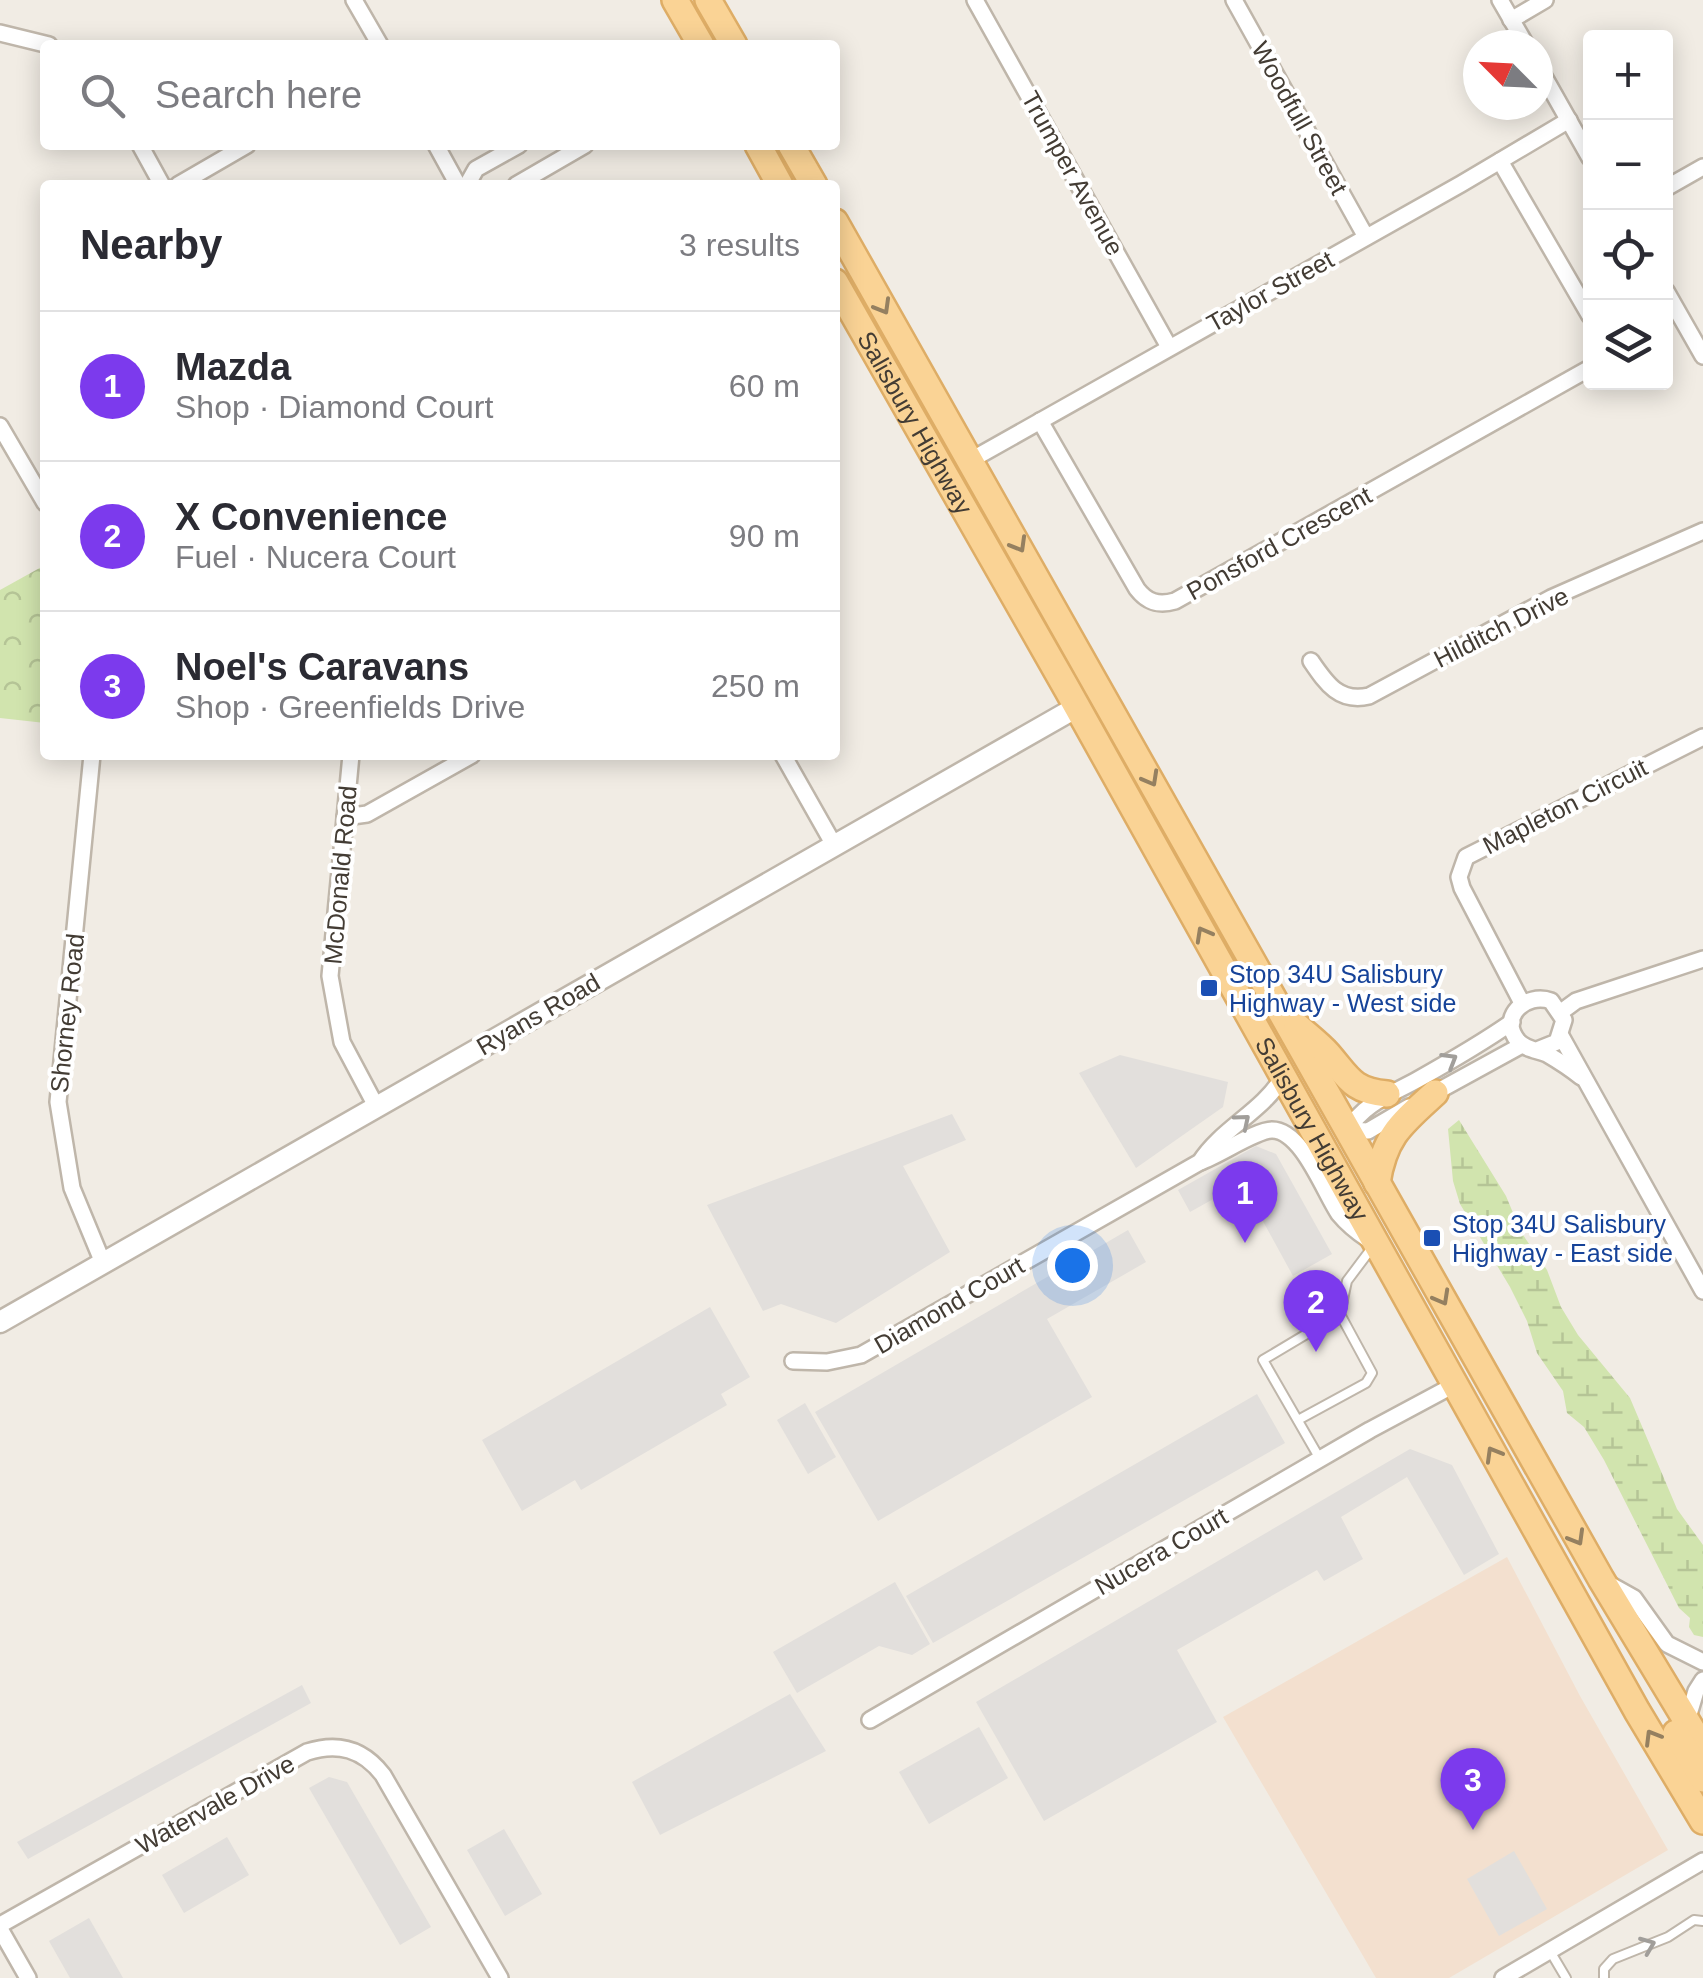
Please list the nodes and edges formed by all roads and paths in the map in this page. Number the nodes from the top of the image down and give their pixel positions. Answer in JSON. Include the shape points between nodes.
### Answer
{"nodes":[{"id":1,"x":354,"y":0,"type":"edge"},
{"id":2,"x":675,"y":0,"type":"edge"},
{"id":3,"x":708,"y":0,"type":"edge"},
{"id":4,"x":975,"y":0,"type":"edge"},
{"id":5,"x":1234,"y":0,"type":"edge"},
{"id":6,"x":1500,"y":0,"type":"edge"},
{"id":7,"x":1546,"y":0,"type":"edge"},
{"id":8,"x":1512,"y":20,"type":"junction"},
{"id":9,"x":1518,"y":30,"type":"edge"},
{"id":10,"x":0,"y":33,"type":"edge"},
{"id":11,"x":729,"y":37,"type":"edge"},
{"id":12,"x":377,"y":40,"type":"edge"},
{"id":13,"x":697,"y":40,"type":"edge"},
{"id":14,"x":40,"y":43,"type":"edge"},
{"id":15,"x":1553,"y":92,"type":"edge"},
{"id":16,"x":1569,"y":120,"type":"junction"},
{"id":17,"x":1583,"y":145,"type":"edge"},
{"id":18,"x":143,"y":150,"type":"edge"},
{"id":19,"x":239,"y":150,"type":"edge"},
{"id":20,"x":439,"y":150,"type":"edge"},
{"id":21,"x":511,"y":150,"type":"edge"},
{"id":22,"x":576,"y":150,"type":"edge"},
{"id":23,"x":761,"y":150,"type":"edge"},
{"id":24,"x":794,"y":150,"type":"edge"},
{"id":25,"x":1500,"y":160,"type":"junction"},
{"id":26,"x":1703,"y":168,"type":"edge"},
{"id":27,"x":159,"y":180,"type":"edge"},
{"id":28,"x":187,"y":180,"type":"edge"},
{"id":29,"x":455,"y":180,"type":"edge"},
{"id":30,"x":470,"y":180,"type":"edge"},
{"id":31,"x":525,"y":180,"type":"edge"},
{"id":32,"x":777,"y":180,"type":"edge"},
{"id":33,"x":811,"y":180,"type":"edge"},
{"id":34,"x":1673,"y":184,"type":"edge"},
{"id":35,"x":840,"y":231,"type":"edge"},
{"id":36,"x":1366,"y":237,"type":"junction"},
{"id":37,"x":840,"y":291,"type":"edge"},
{"id":38,"x":1671,"y":300,"type":"edge"},
{"id":39,"x":1583,"y":304,"type":"edge"},
{"id":40,"x":1170,"y":348,"type":"junction"},
{"id":41,"x":1703,"y":356,"type":"edge"},
{"id":42,"x":1583,"y":373,"type":"edge"},
{"id":43,"x":1040,"y":421,"type":"junction"},
{"id":44,"x":0,"y":426,"type":"edge"},
{"id":45,"x":971,"y":460,"type":"junction"},
{"id":46,"x":946,"y":476,"type":"junction"},
{"id":47,"x":40,"y":494,"type":"edge"},
{"id":48,"x":1703,"y":531,"type":"edge"},
{"id":49,"x":1311,"y":661,"type":"dead end"},
{"id":50,"x":1104,"y":694,"type":"junction"},
{"id":51,"x":1077,"y":707,"type":"junction"},
{"id":52,"x":1703,"y":737,"type":"edge"},
{"id":53,"x":92,"y":760,"type":"edge"},
{"id":54,"x":351,"y":760,"type":"edge"},
{"id":55,"x":463,"y":760,"type":"edge"},
{"id":56,"x":786,"y":760,"type":"edge"},
{"id":57,"x":345,"y":817,"type":"junction"},
{"id":58,"x":834,"y":845,"type":"junction"},
{"id":59,"x":1703,"y":959,"type":"edge"},
{"id":60,"x":1522,"y":1003,"type":"junction"},
{"id":61,"x":1282,"y":1012,"type":"junction"},
{"id":62,"x":1561,"y":1012,"type":"junction"},
{"id":63,"x":1512,"y":1022,"type":"junction"},
{"id":64,"x":1561,"y":1036,"type":"junction"},
{"id":65,"x":1530,"y":1048,"type":"junction"},
{"id":66,"x":1283,"y":1077,"type":"junction"},
{"id":67,"x":1583,"y":1079,"type":"junction"},
{"id":68,"x":1435,"y":1092,"type":"junction"},
{"id":69,"x":1387,"y":1094,"type":"junction"},
{"id":70,"x":376,"y":1106,"type":"junction"},
{"id":71,"x":1302,"y":1110,"type":"junction"},
{"id":72,"x":1348,"y":1130,"type":"junction"},
{"id":73,"x":1200,"y":1162,"type":"junction"},
{"id":74,"x":1377,"y":1183,"type":"junction"},
{"id":75,"x":1376,"y":1244,"type":"junction"},
{"id":76,"x":103,"y":1264,"type":"junction"},
{"id":77,"x":1703,"y":1291,"type":"edge"},
{"id":78,"x":1409,"y":1304,"type":"junction"},
{"id":79,"x":1340,"y":1314,"type":"junction"},
{"id":80,"x":0,"y":1322,"type":"edge"},
{"id":81,"x":793,"y":1360,"type":"dead end"},
{"id":82,"x":1454,"y":1384,"type":"junction"},
{"id":83,"x":1298,"y":1420,"type":"junction"},
{"id":84,"x":1320,"y":1459,"type":"junction"},
{"id":85,"x":1601,"y":1579,"type":"junction"},
{"id":86,"x":1644,"y":1652,"type":"junction"},
{"id":87,"x":1703,"y":1662,"type":"edge"},
{"id":88,"x":1703,"y":1680,"type":"edge"},
{"id":89,"x":870,"y":1720,"type":"dead end"},
{"id":90,"x":1687,"y":1722,"type":"junction"},
{"id":91,"x":1703,"y":1748,"type":"edge"},
{"id":92,"x":1703,"y":1778,"type":"edge"},
{"id":93,"x":1703,"y":1821,"type":"edge"},
{"id":94,"x":1703,"y":1861,"type":"edge"},
{"id":95,"x":1703,"y":1921,"type":"edge"},
{"id":96,"x":0,"y":1927,"type":"edge"},
{"id":97,"x":1550,"y":1951,"type":"junction"},
{"id":98,"x":28,"y":1978,"type":"edge"},
{"id":99,"x":500,"y":1978,"type":"edge"},
{"id":100,"x":1503,"y":1978,"type":"edge"},
{"id":101,"x":1566,"y":1978,"type":"edge"},
{"id":102,"x":1604,"y":1978,"type":"edge"}],
"edges":[{"from":1,"to":12,"type":"street"},
{"from":2,"to":13,"type":"main road"},
{"from":3,"to":11,"type":"main road"},
{"from":4,"to":40,"type":"street","name":"Trumper Avenue"},
{"from":5,"to":36,"type":"street","name":"Woodfull Street"},
{"from":6,"to":8,"type":"street"},
{"from":7,"to":8,"type":"street"},
{"from":8,"to":9,"type":"street"},
{"from":10,"to":14,"type":"street"},
{"from":15,"to":16,"type":"street"},
{"from":16,"to":17,"type":"street"},
{"from":16,"to":25,"type":"street","name":"Taylor Street"},
{"from":18,"to":27,"type":"street"},
{"from":19,"to":28,"type":"street"},
{"from":20,"to":29,"type":"street"},
{"from":21,"to":30,"type":"street","via":[[476,169]]},
{"from":22,"to":31,"type":"street"},
{"from":23,"to":32,"type":"main road"},
{"from":24,"to":33,"type":"main road"},
{"from":25,"to":36,"type":"street","name":"Taylor Street"},
{"from":25,"to":39,"type":"street"},
{"from":26,"to":34,"type":"street"},
{"from":35,"to":45,"type":"main road","name":"Salisbury Highway","one_way":true},
{"from":36,"to":40,"type":"street","name":"Taylor Street"},
{"from":37,"to":46,"type":"main road","name":"Salisbury Highway"},
{"from":38,"to":41,"type":"street"},
{"from":40,"to":43,"type":"street","name":"Taylor Street"},
{"from":42,"to":43,"type":"street","name":"Ponsford Crescent","via":[[1165,604],[1136,588]]},
{"from":43,"to":45,"type":"street","name":"Taylor Street"},
{"from":44,"to":47,"type":"street"},
{"from":45,"to":46,"type":"main road"},
{"from":45,"to":50,"type":"main road","name":"Salisbury Highway","one_way":true},
{"from":46,"to":51,"type":"main road","name":"Salisbury Highway"},
{"from":48,"to":49,"type":"street","name":"Hilditch Drive","via":[[1552,598],[1369,696],[1340,694]]},
{"from":50,"to":51,"type":"main road"},
{"from":50,"to":61,"type":"main road","name":"Salisbury Highway","one_way":true},
{"from":51,"to":58,"type":"street","name":"Ryans Road"},
{"from":66,"to":51,"type":"main road","name":"Salisbury Highway","one_way":true},
{"from":52,"to":60,"type":"street","name":"Mapleton Circuit","via":[[1466,857],[1462,888]]},
{"from":53,"to":76,"type":"street","name":"Shorney Road","via":[[58,1116],[72,1188]]},
{"from":54,"to":57,"type":"street","name":"McDonald Road"},
{"from":55,"to":57,"type":"street","via":[[368,814]]},
{"from":56,"to":58,"type":"street"},
{"from":57,"to":70,"type":"street","name":"McDonald Road","via":[[330,976],[342,1042]]},
{"from":58,"to":70,"type":"street","name":"Ryans Road"},
{"from":59,"to":62,"type":"street","via":[[1576,1000]]},
{"from":60,"to":62,"type":"street","via":[[1544,998]]},
{"from":60,"to":63,"type":"street"},
{"from":61,"to":69,"type":"main road","via":[[1348,1080]]},
{"from":61,"to":72,"type":"main road","name":"Salisbury Highway"},
{"from":62,"to":64,"type":"street"},
{"from":63,"to":65,"type":"street","via":[[1512,1031]]},
{"from":69,"to":63,"type":"street","one_way":true},
{"from":64,"to":65,"type":"street","via":[[1551,1046]]},
{"from":64,"to":67,"type":"street"},
{"from":65,"to":67,"type":"street"},
{"from":65,"to":68,"type":"street"},
{"from":66,"to":71,"type":"main road","name":"Salisbury Highway"},
{"from":73,"to":66,"type":"street","name":"Diamond Court","one_way":true},
{"from":67,"to":77,"type":"street"},
{"from":68,"to":72,"type":"street","via":[[1368,1130]]},
{"from":68,"to":74,"type":"main road","via":[[1391,1136]]},
{"from":69,"to":72,"type":"street"},
{"from":70,"to":76,"type":"street","name":"Ryans Road"},
{"from":71,"to":72,"type":"main road"},
{"from":71,"to":75,"type":"main road","name":"Salisbury Highway"},
{"from":72,"to":74,"type":"main road","name":"Salisbury Highway"},
{"from":72,"to":78,"type":"main road","via":[[1344,1154],[1396,1249]]},
{"from":73,"to":75,"type":"street","via":[[1258,1133],[1284,1132],[1339,1213]]},
{"from":73,"to":81,"type":"street","name":"Diamond Court","via":[[860,1356]]},
{"from":74,"to":85,"type":"main road","name":"Salisbury Highway","one_way":true},
{"from":75,"to":78,"type":"main road","name":"Salisbury Highway"},
{"from":75,"to":79,"type":"lane","via":[[1347,1281]]},
{"from":76,"to":80,"type":"street","name":"Ryans Road"},
{"from":78,"to":82,"type":"main road","name":"Salisbury Highway"},
{"from":79,"to":83,"type":"lane","via":[[1372,1373]]},
{"from":79,"to":83,"type":"lane","via":[[1262,1360]]},
{"from":82,"to":84,"type":"street","name":"Nucera Court"},
{"from":93,"to":82,"type":"main road","name":"Salisbury Highway","one_way":true},
{"from":83,"to":84,"type":"lane"},
{"from":84,"to":89,"type":"street","name":"Nucera Court"},
{"from":85,"to":86,"type":"main road","name":"Salisbury Highway"},
{"from":85,"to":87,"type":"street","via":[[1634,1598],[1667,1644]]},
{"from":86,"to":90,"type":"main road","name":"Salisbury Highway"},
{"from":86,"to":92,"type":"main road","via":[[1646,1681]]},
{"from":88,"to":90,"type":"street"},
{"from":90,"to":91,"type":"main road","name":"Salisbury Highway"},
{"from":94,"to":97,"type":"street"},
{"from":102,"to":95,"type":"lane","one_way":true,"via":[[1612,1959]]},
{"from":96,"to":98,"type":"street"},
{"from":96,"to":99,"type":"street","name":"Watervale Drive","via":[[307,1752],[348,1748],[383,1775]]},
{"from":97,"to":100,"type":"street"},
{"from":97,"to":101,"type":"lane"}]}
